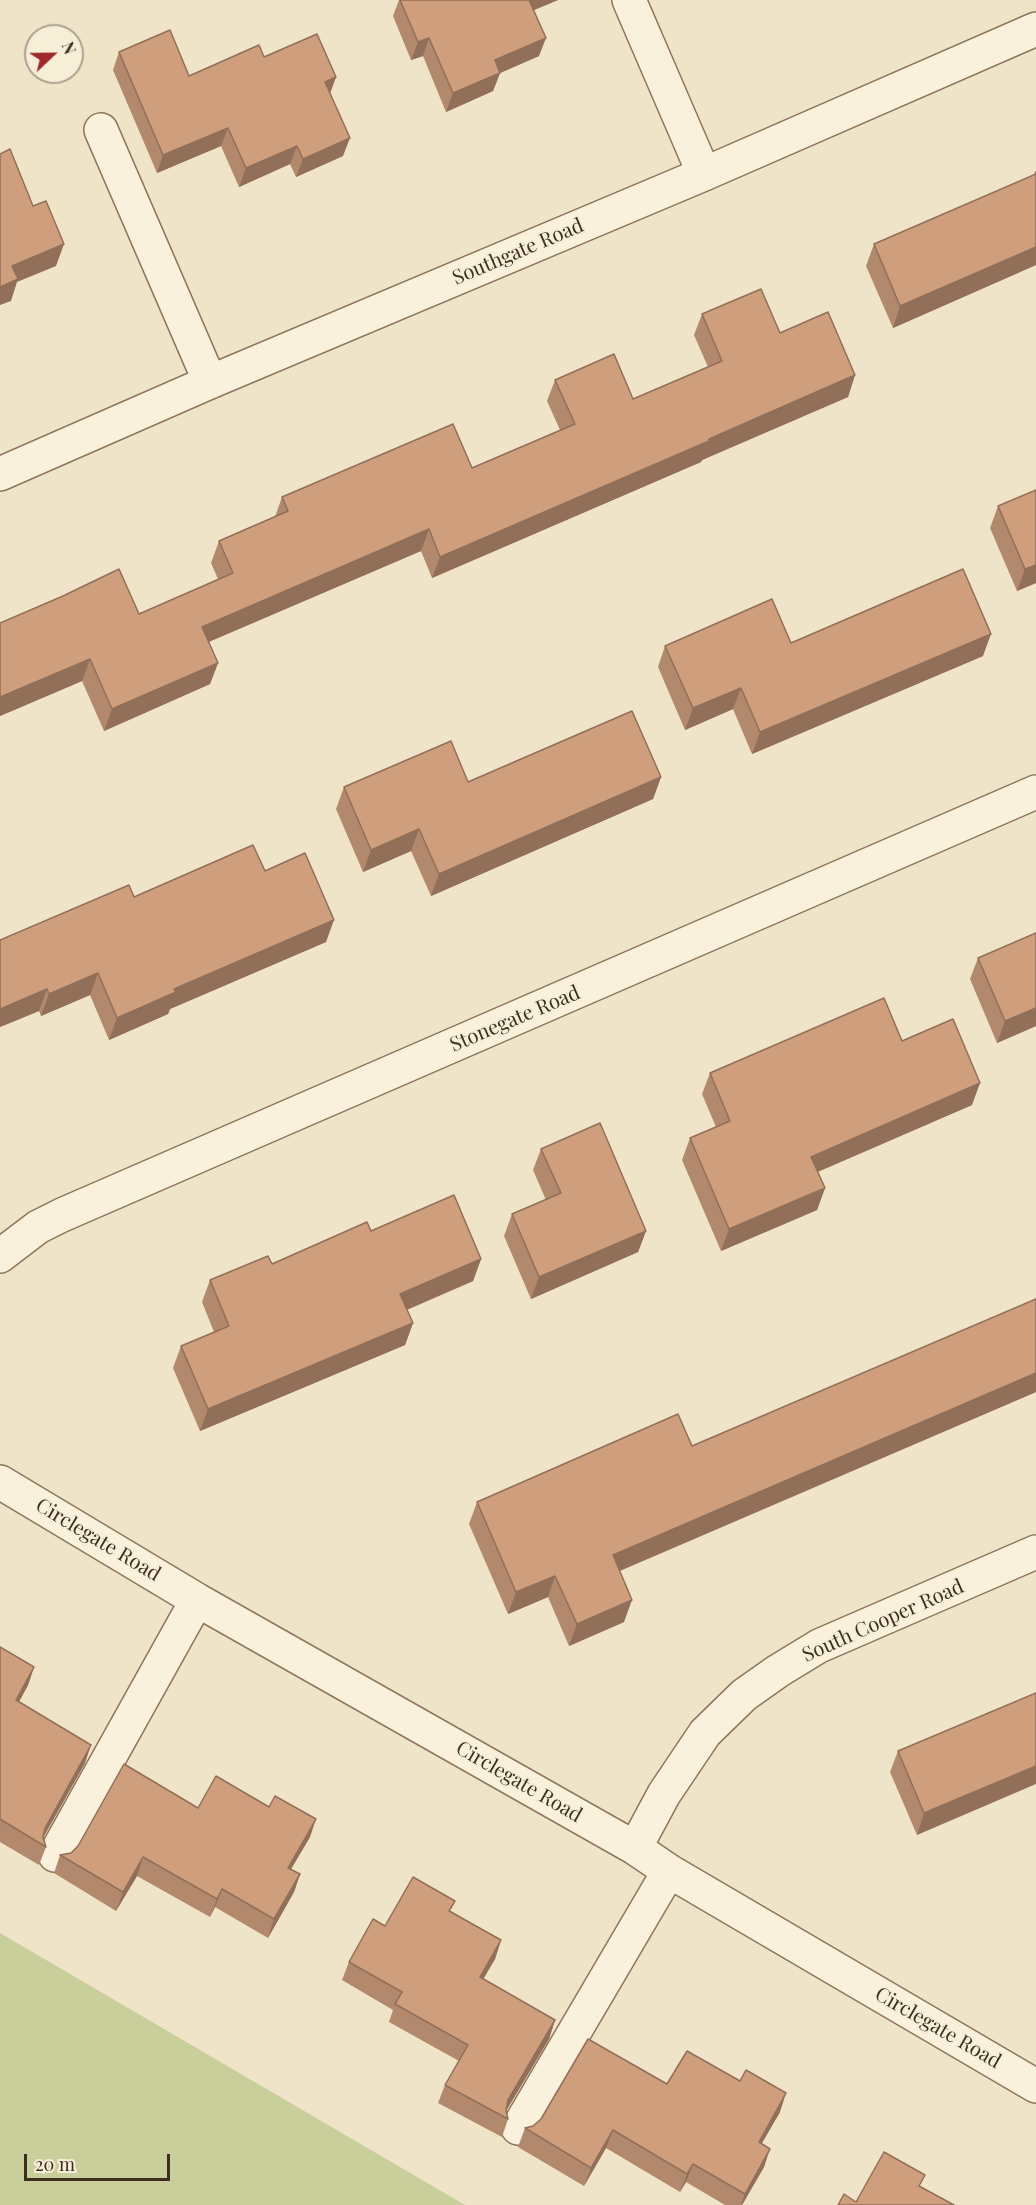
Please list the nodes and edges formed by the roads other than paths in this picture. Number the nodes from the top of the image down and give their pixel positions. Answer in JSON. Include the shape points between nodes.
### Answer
{"nodes":[{"id":1,"x":629,"y":0,"type":"edge"},
{"id":2,"x":1036,"y":29,"type":"edge"},
{"id":3,"x":101,"y":130,"type":"dead end"},
{"id":4,"x":704,"y":174,"type":"junction"},
{"id":5,"x":210,"y":382,"type":"junction"},
{"id":6,"x":0,"y":474,"type":"edge"},
{"id":7,"x":1036,"y":792,"type":"edge"},
{"id":8,"x":0,"y":1256,"type":"edge"},
{"id":9,"x":0,"y":1482,"type":"edge"},
{"id":10,"x":1036,"y":1552,"type":"edge"},
{"id":11,"x":197,"y":1600,"type":"junction"},
{"id":12,"x":635,"y":1848,"type":"junction"},
{"id":13,"x":55,"y":1855,"type":"dead end"},
{"id":14,"x":669,"y":1870,"type":"junction"},
{"id":15,"x":1036,"y":2086,"type":"edge"},
{"id":16,"x":518,"y":2128,"type":"dead end"}],
"edges":[{"from":1,"to":4,"type":"street"},
{"from":2,"to":4,"type":"street","name":"Southgate Road"},
{"from":3,"to":5,"type":"street"},
{"from":4,"to":5,"type":"street","name":"Southgate Road"},
{"from":5,"to":6,"type":"street","name":"Southgate Road"},
{"from":7,"to":8,"type":"street","name":"Stonegate Road","via":[[62,1215],[38,1227]]},
{"from":9,"to":11,"type":"street","name":"Circlegate Road"},
{"from":10,"to":12,"type":"street","name":"South Cooper Road","via":[[819,1646],[744,1695],[705,1733],[664,1794]]},
{"from":11,"to":12,"type":"street","name":"Circlegate Road"},
{"from":11,"to":13,"type":"street"},
{"from":12,"to":14,"type":"street","name":"Circlegate Road"},
{"from":14,"to":15,"type":"street","name":"Circlegate Road"},
{"from":14,"to":16,"type":"street"}]}
